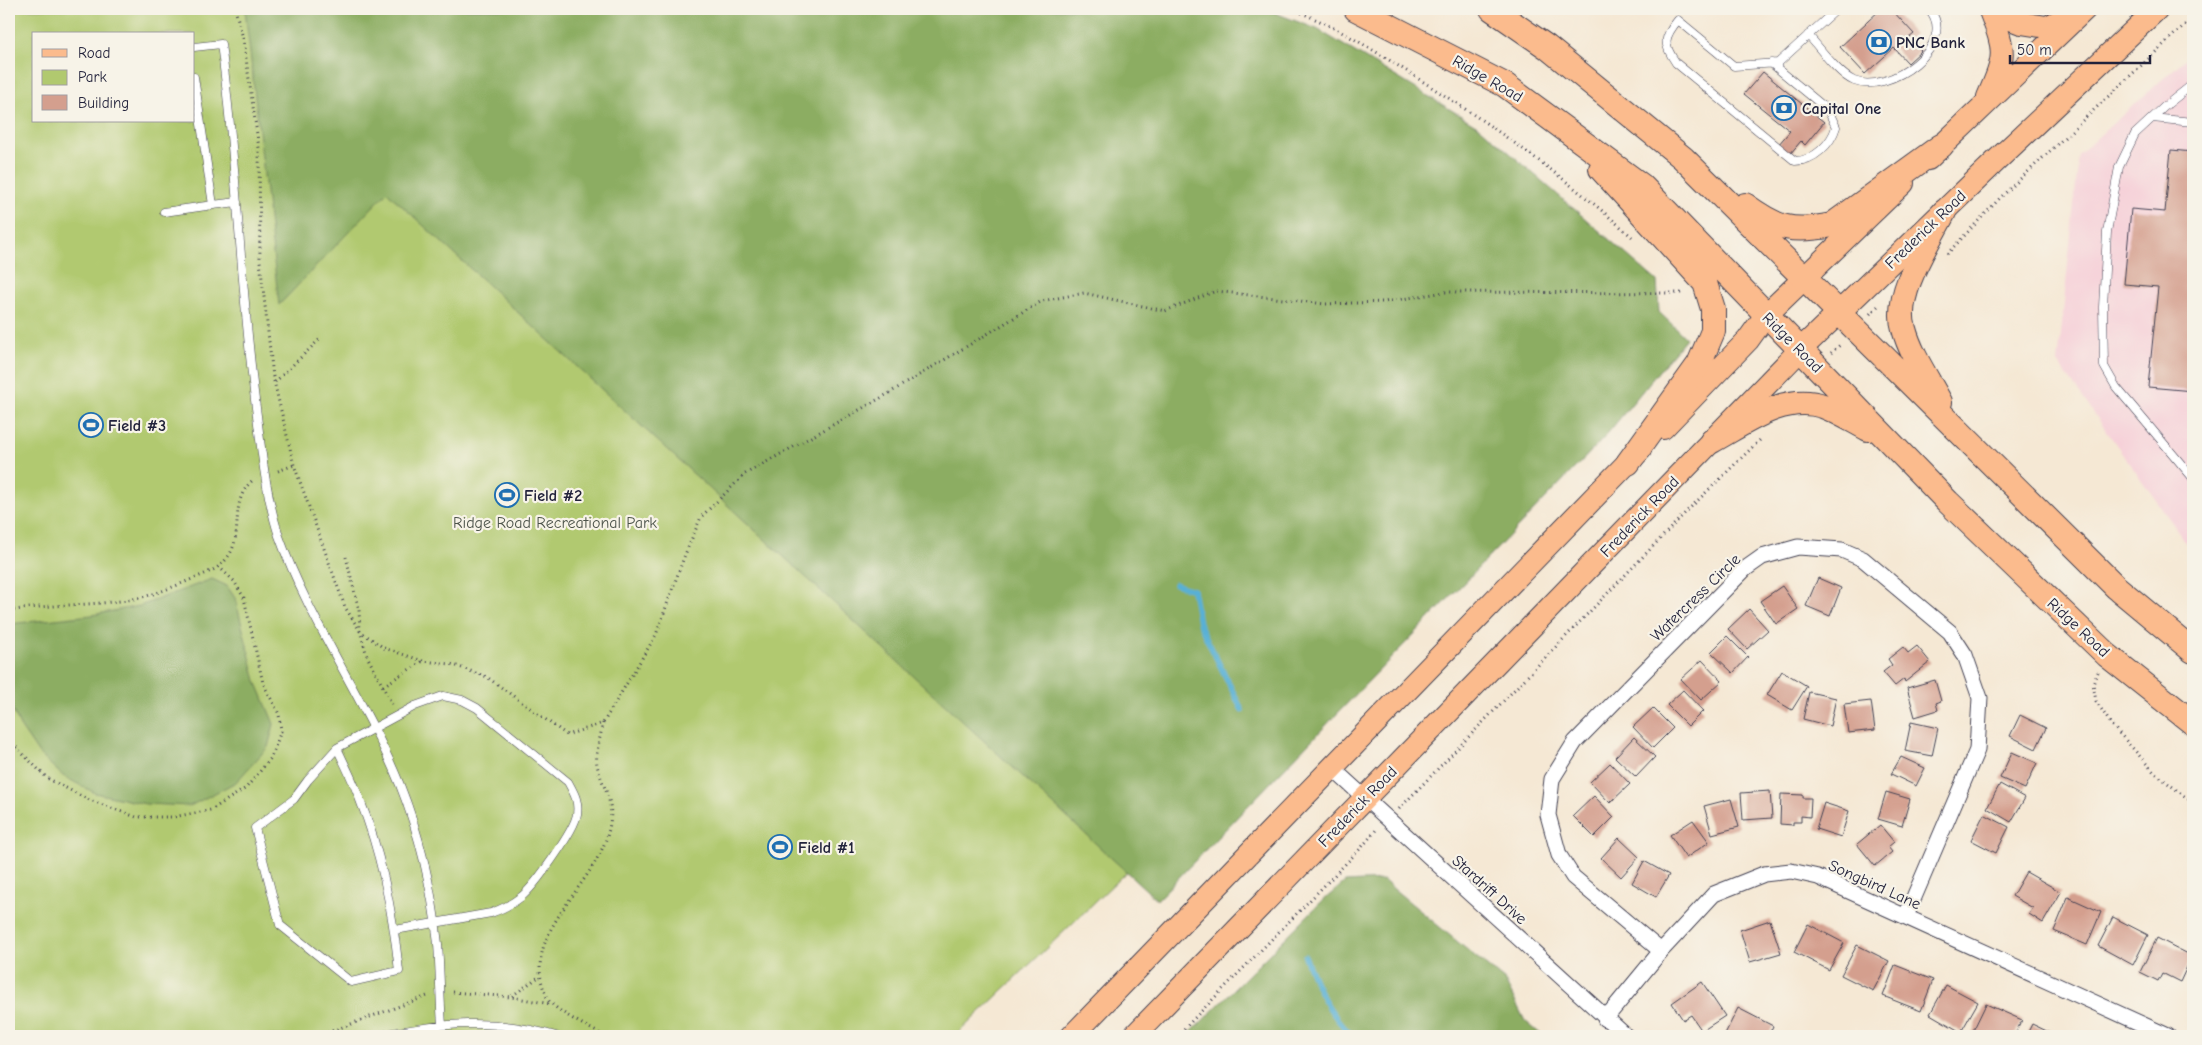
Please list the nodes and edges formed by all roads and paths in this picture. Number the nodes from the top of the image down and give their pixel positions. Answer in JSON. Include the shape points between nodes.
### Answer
{"nodes":[{"id":1,"x":235,"y":9,"type":"edge"},
{"id":2,"x":1292,"y":9,"type":"edge"},
{"id":3,"x":1356,"y":9,"type":"edge"},
{"id":4,"x":1492,"y":9,"type":"edge"},
{"id":5,"x":1837,"y":9,"type":"edge"},
{"id":6,"x":1929,"y":9,"type":"edge"},
{"id":7,"x":2085,"y":9,"type":"edge"},
{"id":8,"x":2157,"y":9,"type":"edge"},
{"id":9,"x":1990,"y":10,"type":"edge"},
{"id":10,"x":2193,"y":17,"type":"edge"},
{"id":11,"x":1808,"y":35,"type":"junction"},
{"id":12,"x":195,"y":47,"type":"edge"},
{"id":13,"x":1771,"y":63,"type":"junction"},
{"id":14,"x":195,"y":84,"type":"edge"},
{"id":15,"x":2193,"y":84,"type":"edge"},
{"id":16,"x":1983,"y":106,"type":"junction"},
{"id":17,"x":2152,"y":118,"type":"junction"},
{"id":18,"x":2193,"y":122,"type":"edge"},
{"id":19,"x":1562,"y":127,"type":"junction"},
{"id":20,"x":1941,"y":146,"type":"junction"},
{"id":21,"x":1683,"y":158,"type":"junction"},
{"id":22,"x":237,"y":202,"type":"junction"},
{"id":23,"x":213,"y":205,"type":"junction"},
{"id":24,"x":164,"y":212,"type":"dead end"},
{"id":25,"x":1944,"y":212,"type":"junction"},
{"id":26,"x":1636,"y":240,"type":"dead end"},
{"id":27,"x":1945,"y":256,"type":"dead end"},
{"id":28,"x":1803,"y":278,"type":"junction"},
{"id":29,"x":1681,"y":286,"type":"dead end"},
{"id":30,"x":1685,"y":293,"type":"junction"},
{"id":31,"x":1688,"y":299,"type":"dead end"},
{"id":32,"x":1878,"y":306,"type":"dead end"},
{"id":33,"x":1838,"y":314,"type":"junction"},
{"id":34,"x":1766,"y":315,"type":"junction"},
{"id":35,"x":1869,"y":316,"type":"dead end"},
{"id":36,"x":320,"y":339,"type":"dead end"},
{"id":37,"x":1801,"y":349,"type":"junction"},
{"id":38,"x":274,"y":383,"type":"junction"},
{"id":39,"x":1952,"y":423,"type":"junction"},
{"id":40,"x":1768,"y":434,"type":"dead end"},
{"id":41,"x":1712,"y":441,"type":"junction"},
{"id":42,"x":1889,"y":441,"type":"junction"},
{"id":43,"x":1628,"y":463,"type":"junction"},
{"id":44,"x":294,"y":465,"type":"junction"},
{"id":45,"x":278,"y":471,"type":"dead end"},
{"id":46,"x":2193,"y":478,"type":"edge"},
{"id":47,"x":252,"y":481,"type":"dead end"},
{"id":48,"x":346,"y":557,"type":"dead end"},
{"id":49,"x":219,"y":567,"type":"junction"},
{"id":50,"x":9,"y":611,"type":"edge"},
{"id":51,"x":360,"y":632,"type":"junction"},
{"id":52,"x":2193,"y":651,"type":"edge"},
{"id":53,"x":2107,"y":655,"type":"junction"},
{"id":54,"x":423,"y":661,"type":"junction"},
{"id":55,"x":383,"y":686,"type":"junction"},
{"id":56,"x":392,"y":705,"type":"dead end"},
{"id":57,"x":603,"y":723,"type":"junction"},
{"id":58,"x":2193,"y":723,"type":"edge"},
{"id":59,"x":374,"y":729,"type":"junction"},
{"id":60,"x":9,"y":740,"type":"edge"},
{"id":61,"x":337,"y":748,"type":"junction"},
{"id":62,"x":1332,"y":768,"type":"junction"},
{"id":63,"x":1412,"y":797,"type":"dead end"},
{"id":64,"x":1364,"y":799,"type":"junction"},
{"id":65,"x":2193,"y":803,"type":"edge"},
{"id":66,"x":1366,"y":840,"type":"dead end"},
{"id":67,"x":1906,"y":916,"type":"junction"},
{"id":68,"x":434,"y":923,"type":"junction"},
{"id":69,"x":395,"y":930,"type":"junction"},
{"id":70,"x":1662,"y":952,"type":"junction"},
{"id":71,"x":540,"y":976,"type":"junction"},
{"id":72,"x":440,"y":993,"type":"junction"},
{"id":73,"x":511,"y":996,"type":"junction"},
{"id":74,"x":551,"y":1004,"type":"junction"},
{"id":75,"x":1605,"y":1019,"type":"junction"},
{"id":76,"x":442,"y":1025,"type":"junction"},
{"id":77,"x":318,"y":1036,"type":"edge"},
{"id":78,"x":377,"y":1036,"type":"edge"},
{"id":79,"x":556,"y":1036,"type":"edge"},
{"id":80,"x":604,"y":1036,"type":"edge"},
{"id":81,"x":1072,"y":1036,"type":"edge"},
{"id":82,"x":1134,"y":1036,"type":"edge"},
{"id":83,"x":1177,"y":1036,"type":"edge"},
{"id":84,"x":1626,"y":1036,"type":"edge"},
{"id":85,"x":2168,"y":1036,"type":"edge"}],
"edges":[{"from":1,"to":38,"type":"path","via":[[243,38],[259,148],[260,261]]},
{"from":2,"to":26,"type":"path","via":[[1376,52],[1459,105],[1543,162]]},
{"from":3,"to":19,"type":"highway","name":"Ridge Road","via":[[1505,85]]},
{"from":4,"to":21,"type":"highway","via":[[1547,47]]},
{"from":5,"to":11,"type":"lane"},
{"from":6,"to":11,"type":"lane","via":[[1934,14],[1938,30],[1932,47],[1899,75],[1875,82],[1855,81],[1846,76]]},
{"from":7,"to":9,"type":"main road","via":[[2047,27],[2012,21]]},
{"from":7,"to":16,"type":"main road"},
{"from":8,"to":25,"type":"main road","name":"Frederick Road"},
{"from":9,"to":16,"type":"main road","via":[[2002,41],[2003,57]]},
{"from":10,"to":27,"type":"path","via":[[2002,197]]},
{"from":11,"to":13,"type":"lane","via":[[1778,63]]},
{"from":12,"to":22,"type":"lane","via":[[221,44]]},
{"from":13,"to":13,"type":"lane","via":[[1828,110],[1836,127],[1833,137],[1823,148],[1802,161],[1795,161],[1676,63],[1666,41],[1668,32],[1678,20],[1734,66]]},
{"from":14,"to":23,"type":"lane"},
{"from":15,"to":17,"type":"lane"},
{"from":16,"to":20,"type":"main road"},
{"from":17,"to":18,"type":"lane"},
{"from":17,"to":46,"type":"lane","via":[[2135,134],[2119,167],[2104,265],[2104,366],[2116,387]]},
{"from":19,"to":34,"type":"highway","name":"Ridge Road","via":[[1642,186]]},
{"from":19,"to":43,"type":"highway","via":[[1705,283],[1713,309],[1713,332],[1699,364]]},
{"from":20,"to":21,"type":"highway","via":[[1832,224],[1810,229],[1767,221]]},
{"from":20,"to":28,"type":"main road"},
{"from":21,"to":28,"type":"highway"},
{"from":22,"to":23,"type":"lane"},
{"from":22,"to":59,"type":"lane","via":[[252,376],[265,475],[279,535],[302,590]]},
{"from":23,"to":24,"type":"lane"},
{"from":25,"to":33,"type":"main road","name":"Frederick Road"},
{"from":25,"to":39,"type":"highway","via":[[1911,278],[1901,309],[1903,329]]},
{"from":28,"to":33,"type":"highway"},
{"from":28,"to":34,"type":"main road"},
{"from":29,"to":30,"type":"path"},
{"from":30,"to":31,"type":"path"},
{"from":30,"to":57,"type":"path","via":[[1445,292],[1384,302],[1325,304],[1216,291],[1165,311],[1084,293],[1042,301],[886,395],[745,474],[701,517],[656,636]]},
{"from":32,"to":35,"type":"path"},
{"from":33,"to":37,"type":"main road","name":"Frederick Road"},
{"from":33,"to":39,"type":"highway"},
{"from":34,"to":37,"type":"highway","name":"Ridge Road"},
{"from":34,"to":43,"type":"main road","via":[[1748,340]]},
{"from":36,"to":38,"type":"path"},
{"from":37,"to":41,"type":"main road","name":"Frederick Road"},
{"from":37,"to":42,"type":"highway","name":"Ridge Road"},
{"from":38,"to":44,"type":"path"},
{"from":39,"to":52,"type":"highway","via":[[2116,587]]},
{"from":40,"to":63,"type":"path","via":[[1683,515]]},
{"from":41,"to":42,"type":"highway","via":[[1774,408],[1798,402],[1821,406]]},
{"from":41,"to":64,"type":"main road","name":"Frederick Road"},
{"from":42,"to":53,"type":"highway","name":"Ridge Road"},
{"from":43,"to":62,"type":"main road"},
{"from":44,"to":45,"type":"path"},
{"from":44,"to":51,"type":"path","via":[[344,607]]},
{"from":47,"to":49,"type":"path","via":[[245,487],[238,505],[234,545]]},
{"from":48,"to":51,"type":"path","via":[[359,610]]},
{"from":49,"to":50,"type":"path","via":[[171,588],[128,600]]},
{"from":49,"to":60,"type":"path","via":[[234,581],[244,598],[263,683],[280,714],[281,731],[271,758],[246,788],[212,810],[173,817],[136,817],[87,800],[47,778]]},
{"from":51,"to":54,"type":"path","via":[[384,648]]},
{"from":51,"to":55,"type":"path"},
{"from":53,"to":58,"type":"highway","name":"Ridge Road"},
{"from":53,"to":65,"type":"path","via":[[2093,684],[2096,701],[2111,724],[2154,772]]},
{"from":54,"to":55,"type":"path"},
{"from":54,"to":57,"type":"path","via":[[451,664],[487,677],[567,735]]},
{"from":55,"to":56,"type":"path"},
{"from":57,"to":71,"type":"path","via":[[597,764],[609,796],[610,824],[599,856],[546,941],[539,961]]},
{"from":59,"to":61,"type":"lane"},
{"from":59,"to":68,"type":"lane","via":[[400,785],[422,850]]},
{"from":59,"to":68,"type":"lane","via":[[426,701],[443,696],[462,700],[477,708],[555,770],[568,782],[577,799],[577,815],[571,831],[523,895],[491,913]]},
{"from":61,"to":69,"type":"lane","via":[[363,808]]},
{"from":61,"to":69,"type":"lane","via":[[294,798],[255,828],[280,925],[351,982],[399,972]]},
{"from":62,"to":64,"type":"street","name":"Stardrift Drive"},
{"from":62,"to":81,"type":"main road"},
{"from":64,"to":75,"type":"street","name":"Stardrift Drive"},
{"from":64,"to":82,"type":"main road","name":"Frederick Road"},
{"from":66,"to":83,"type":"path"},
{"from":67,"to":70,"type":"street","name":"Songbird Lane","via":[[1818,877],[1791,871],[1764,874],[1714,894]]},
{"from":67,"to":70,"type":"street","name":"Watercress Circle","via":[[1977,750],[1980,698],[1965,655],[1950,632],[1863,558],[1842,550],[1798,547],[1762,558],[1745,569],[1575,742],[1552,779],[1548,816],[1559,855],[1573,877]]},
{"from":67,"to":85,"type":"street","name":"Songbird Lane"},
{"from":68,"to":69,"type":"lane"},
{"from":68,"to":72,"type":"lane"},
{"from":70,"to":75,"type":"street","name":"Songbird Lane"},
{"from":71,"to":73,"type":"path"},
{"from":71,"to":74,"type":"path"},
{"from":72,"to":73,"type":"path","via":[[458,991]]},
{"from":72,"to":76,"type":"lane"},
{"from":72,"to":77,"type":"path","via":[[422,996]]},
{"from":73,"to":74,"type":"path"},
{"from":74,"to":80,"type":"path"},
{"from":75,"to":84,"type":"street","name":"Stardrift Drive"},
{"from":76,"to":78,"type":"lane"},
{"from":76,"to":79,"type":"lane","via":[[481,1023],[524,1027]]}]}
